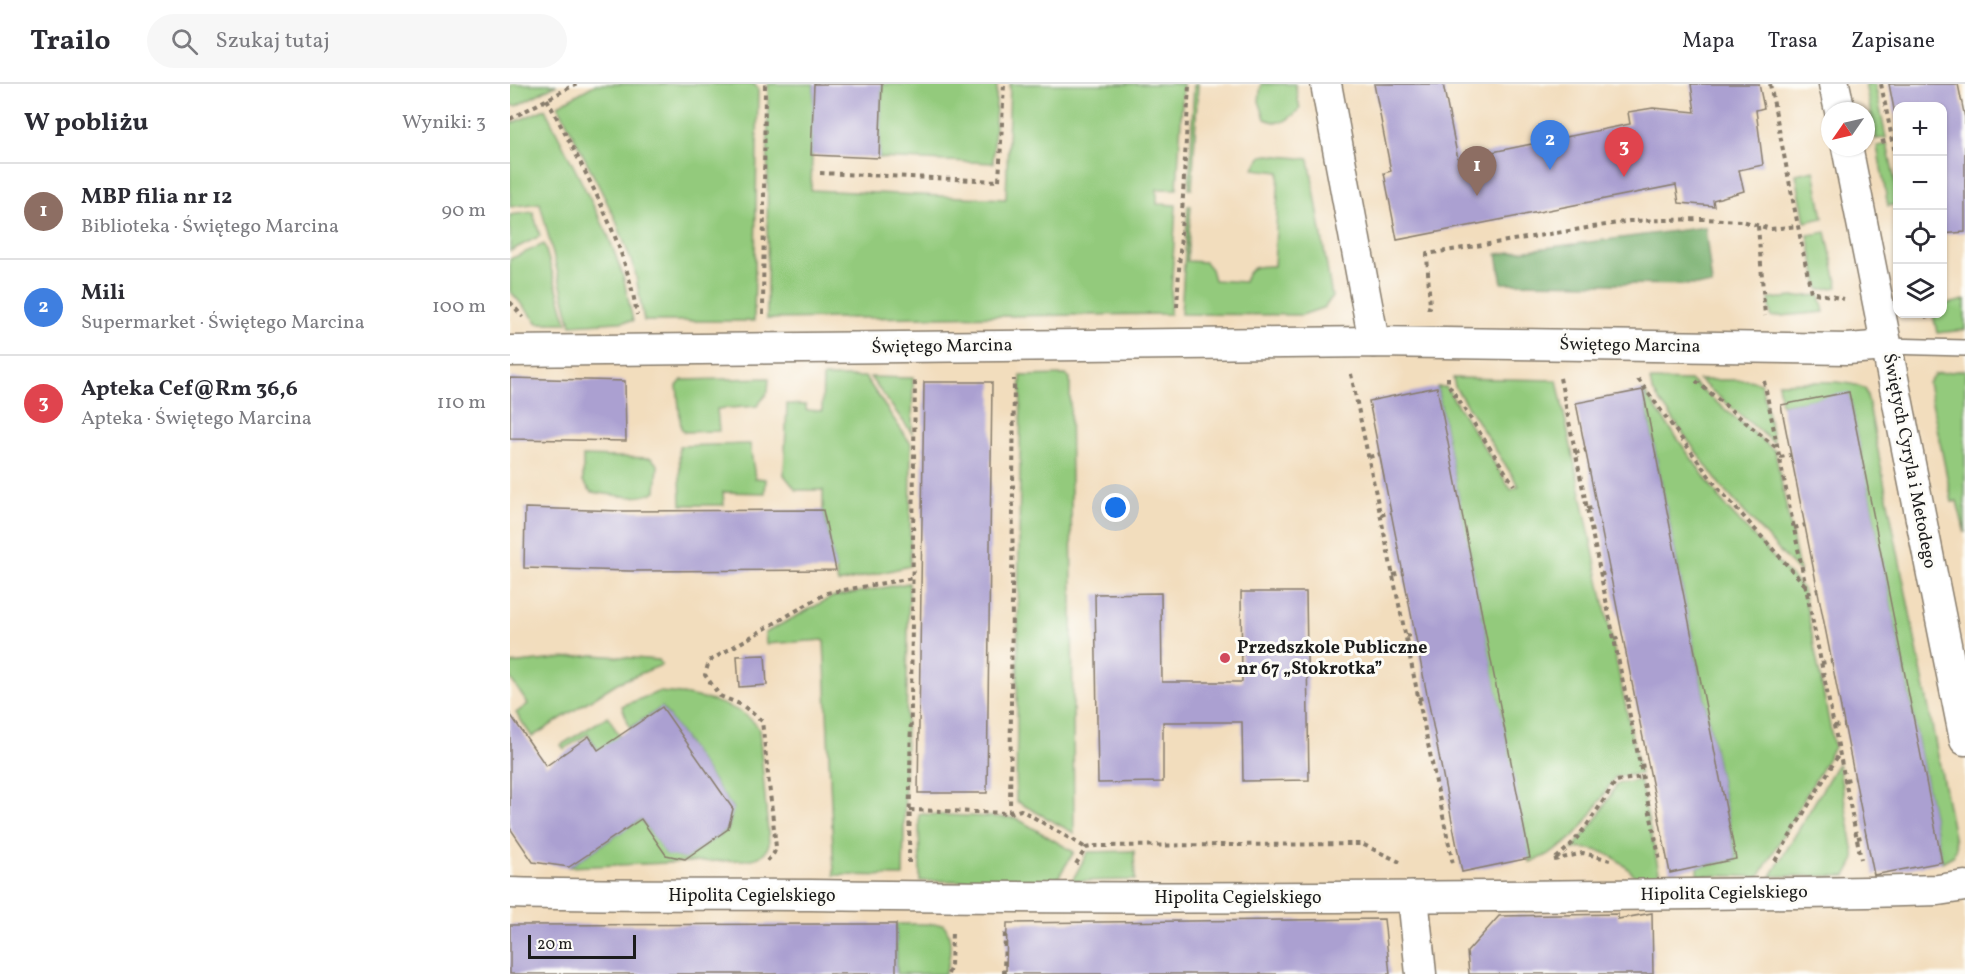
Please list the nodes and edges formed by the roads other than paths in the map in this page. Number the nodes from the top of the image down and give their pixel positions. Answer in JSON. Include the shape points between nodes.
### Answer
{"nodes":[{"id":1,"x":1326,"y":84,"type":"edge"},
{"id":2,"x":1834,"y":84,"type":"edge"},
{"id":3,"x":1838,"y":102,"type":"edge"},
{"id":4,"x":1861,"y":156,"type":"edge"},
{"id":5,"x":1374,"y":342,"type":"junction"},
{"id":6,"x":1886,"y":346,"type":"junction"},
{"id":7,"x":1965,"y":348,"type":"edge"},
{"id":8,"x":510,"y":351,"type":"edge"},
{"id":9,"x":1965,"y":740,"type":"edge"},
{"id":10,"x":1965,"y":886,"type":"edge"},
{"id":11,"x":510,"y":892,"type":"edge"},
{"id":12,"x":1413,"y":897,"type":"junction"},
{"id":13,"x":1421,"y":974,"type":"edge"}],
"edges":[{"from":1,"to":5,"type":"street"},
{"from":2,"to":3,"type":"street"},
{"from":4,"to":6,"type":"street","name":"Świętych Cyryla i Metodego"},
{"from":5,"to":6,"type":"street","name":"Świętego Marcina","via":[[1848,349]]},
{"from":5,"to":8,"type":"street","name":"Świętego Marcina"},
{"from":6,"to":7,"type":"lane"},
{"from":6,"to":9,"type":"street","name":"Świętych Cyryla i Metodego"},
{"from":10,"to":12,"type":"street","name":"Hipolita Cegielskiego","via":[[1868,892]]},
{"from":11,"to":12,"type":"street","name":"Hipolita Cegielskiego","via":[[620,896]]},
{"from":12,"to":13,"type":"street"}]}
